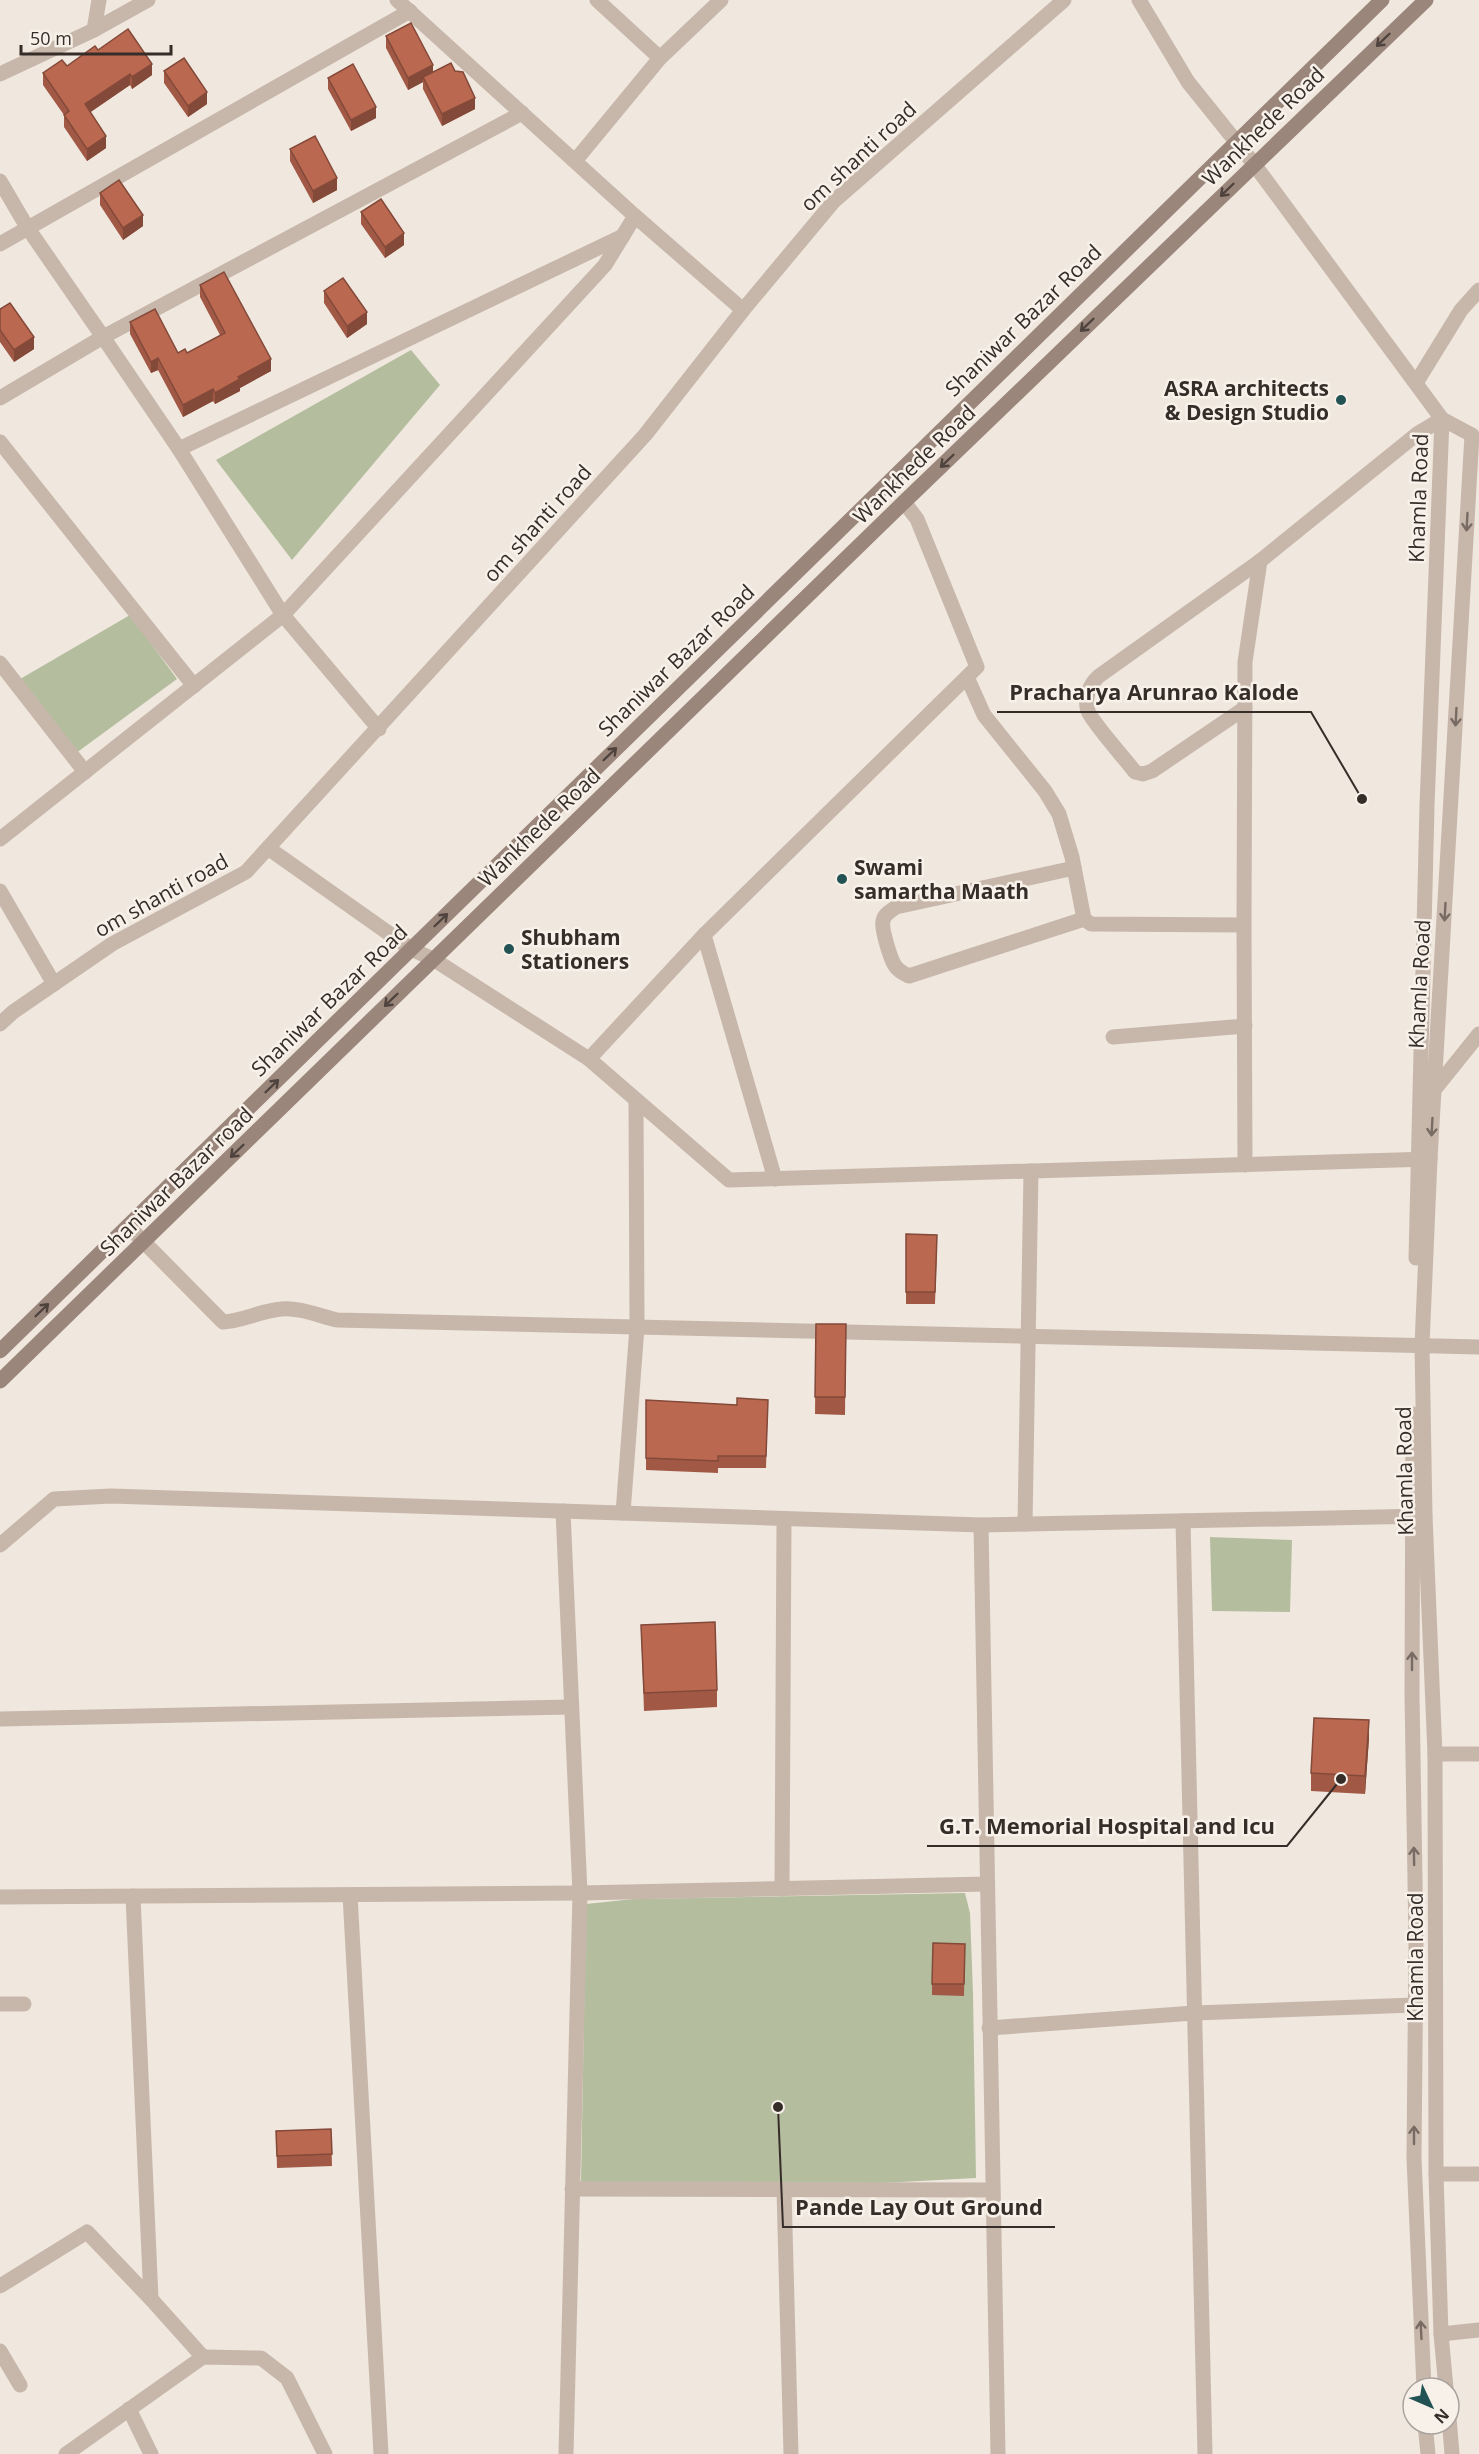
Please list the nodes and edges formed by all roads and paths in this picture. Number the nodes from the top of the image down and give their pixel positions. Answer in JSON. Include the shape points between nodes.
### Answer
{"nodes":[{"id":1,"x":99,"y":0,"type":"edge"},
{"id":2,"x":148,"y":0,"type":"edge"},
{"id":3,"x":397,"y":0,"type":"edge"},
{"id":4,"x":597,"y":0,"type":"edge"},
{"id":5,"x":721,"y":0,"type":"edge"},
{"id":6,"x":1064,"y":0,"type":"edge"},
{"id":7,"x":1139,"y":0,"type":"edge"},
{"id":8,"x":1382,"y":0,"type":"edge"},
{"id":9,"x":1425,"y":0,"type":"edge"},
{"id":10,"x":410,"y":11,"type":"junction"},
{"id":11,"x":94,"y":30,"type":"junction"},
{"id":12,"x":660,"y":58,"type":"junction"},
{"id":13,"x":0,"y":74,"type":"edge"},
{"id":14,"x":522,"y":113,"type":"junction"},
{"id":15,"x":1236,"y":141,"type":"junction"},
{"id":16,"x":575,"y":161,"type":"junction"},
{"id":17,"x":1254,"y":164,"type":"junction"},
{"id":18,"x":0,"y":181,"type":"edge"},
{"id":19,"x":635,"y":216,"type":"junction"},
{"id":20,"x":27,"y":227,"type":"junction"},
{"id":21,"x":623,"y":236,"type":"junction"},
{"id":22,"x":0,"y":244,"type":"edge"},
{"id":23,"x":1479,"y":290,"type":"edge"},
{"id":24,"x":742,"y":310,"type":"junction"},
{"id":25,"x":103,"y":337,"type":"junction"},
{"id":26,"x":1416,"y":383,"type":"junction"},
{"id":27,"x":0,"y":398,"type":"edge"},
{"id":28,"x":1442,"y":419,"type":"junction"},
{"id":29,"x":0,"y":442,"type":"edge"},
{"id":30,"x":179,"y":449,"type":"junction"},
{"id":31,"x":904,"y":502,"type":"junction"},
{"id":32,"x":1260,"y":561,"type":"junction"},
{"id":33,"x":283,"y":615,"type":"junction"},
{"id":34,"x":0,"y":663,"type":"edge"},
{"id":35,"x":967,"y":677,"type":"junction"},
{"id":36,"x":194,"y":686,"type":"junction"},
{"id":37,"x":1245,"y":708,"type":"junction"},
{"id":38,"x":379,"y":729,"type":"junction"},
{"id":39,"x":85,"y":772,"type":"junction"},
{"id":40,"x":0,"y":839,"type":"edge"},
{"id":41,"x":268,"y":848,"type":"junction"},
{"id":42,"x":1074,"y":868,"type":"junction"},
{"id":43,"x":0,"y":891,"type":"edge"},
{"id":44,"x":1088,"y":922,"type":"junction"},
{"id":45,"x":1244,"y":925,"type":"junction"},
{"id":46,"x":704,"y":935,"type":"junction"},
{"id":47,"x":411,"y":949,"type":"junction"},
{"id":48,"x":433,"y":959,"type":"junction"},
{"id":49,"x":54,"y":984,"type":"junction"},
{"id":50,"x":910,"y":985,"type":"dead end"},
{"id":51,"x":0,"y":1024,"type":"edge"},
{"id":52,"x":1245,"y":1026,"type":"junction"},
{"id":53,"x":1479,"y":1034,"type":"edge"},
{"id":54,"x":1113,"y":1037,"type":"dead end"},
{"id":55,"x":589,"y":1059,"type":"junction"},
{"id":56,"x":1434,"y":1090,"type":"junction"},
{"id":57,"x":636,"y":1100,"type":"junction"},
{"id":58,"x":1424,"y":1159,"type":"junction"},
{"id":59,"x":1245,"y":1165,"type":"junction"},
{"id":60,"x":1031,"y":1171,"type":"junction"},
{"id":61,"x":775,"y":1179,"type":"junction"},
{"id":62,"x":128,"y":1226,"type":"junction"},
{"id":63,"x":144,"y":1242,"type":"junction"},
{"id":64,"x":637,"y":1327,"type":"junction"},
{"id":65,"x":1029,"y":1336,"type":"junction"},
{"id":66,"x":1418,"y":1345,"type":"junction"},
{"id":67,"x":1479,"y":1347,"type":"edge"},
{"id":68,"x":0,"y":1351,"type":"edge"},
{"id":69,"x":0,"y":1382,"type":"edge"},
{"id":70,"x":563,"y":1511,"type":"junction"},
{"id":71,"x":623,"y":1513,"type":"junction"},
{"id":72,"x":1418,"y":1516,"type":"junction"},
{"id":73,"x":784,"y":1519,"type":"junction"},
{"id":74,"x":1183,"y":1521,"type":"junction"},
{"id":75,"x":1025,"y":1524,"type":"junction"},
{"id":76,"x":981,"y":1525,"type":"junction"},
{"id":77,"x":0,"y":1545,"type":"edge"},
{"id":78,"x":572,"y":1707,"type":"junction"},
{"id":79,"x":0,"y":1719,"type":"edge"},
{"id":80,"x":1435,"y":1754,"type":"junction"},
{"id":81,"x":1479,"y":1754,"type":"edge"},
{"id":82,"x":987,"y":1884,"type":"junction"},
{"id":83,"x":782,"y":1889,"type":"junction"},
{"id":84,"x":580,"y":1893,"type":"junction"},
{"id":85,"x":350,"y":1894,"type":"junction"},
{"id":86,"x":134,"y":1896,"type":"junction"},
{"id":87,"x":0,"y":1897,"type":"edge"},
{"id":88,"x":0,"y":2004,"type":"edge"},
{"id":89,"x":24,"y":2004,"type":"dead end"},
{"id":90,"x":1415,"y":2005,"type":"junction"},
{"id":91,"x":1194,"y":2013,"type":"junction"},
{"id":92,"x":990,"y":2028,"type":"junction"},
{"id":93,"x":1436,"y":2174,"type":"junction"},
{"id":94,"x":1479,"y":2174,"type":"edge"},
{"id":95,"x":572,"y":2189,"type":"junction"},
{"id":96,"x":784,"y":2190,"type":"junction"},
{"id":97,"x":992,"y":2190,"type":"junction"},
{"id":98,"x":0,"y":2286,"type":"edge"},
{"id":99,"x":151,"y":2299,"type":"junction"},
{"id":100,"x":1479,"y":2330,"type":"edge"},
{"id":101,"x":1442,"y":2334,"type":"junction"},
{"id":102,"x":0,"y":2351,"type":"edge"},
{"id":103,"x":203,"y":2356,"type":"junction"},
{"id":104,"x":1423,"y":2376,"type":"edge"},
{"id":105,"x":1445,"y":2376,"type":"edge"},
{"id":106,"x":20,"y":2385,"type":"dead end"},
{"id":107,"x":129,"y":2409,"type":"junction"},
{"id":108,"x":1426,"y":2436,"type":"edge"},
{"id":109,"x":1451,"y":2436,"type":"edge"},
{"id":110,"x":66,"y":2454,"type":"edge"},
{"id":111,"x":151,"y":2454,"type":"edge"},
{"id":112,"x":325,"y":2454,"type":"edge"},
{"id":113,"x":381,"y":2454,"type":"edge"},
{"id":114,"x":566,"y":2454,"type":"edge"},
{"id":115,"x":791,"y":2454,"type":"edge"},
{"id":116,"x":998,"y":2454,"type":"edge"},
{"id":117,"x":1205,"y":2454,"type":"edge"},
{"id":118,"x":1428,"y":2454,"type":"edge"},
{"id":119,"x":1452,"y":2454,"type":"edge"}],
"edges":[{"from":1,"to":11,"type":"street"},
{"from":2,"to":11,"type":"street"},
{"from":3,"to":10,"type":"street"},
{"from":4,"to":12,"type":"street"},
{"from":5,"to":12,"type":"street"},
{"from":6,"to":24,"type":"street","name":"om shanti road","via":[[834,201]]},
{"from":7,"to":15,"type":"street","via":[[1188,82]]},
{"from":8,"to":15,"type":"main road","name":"Shaniwar Bazar Road"},
{"from":9,"to":17,"type":"main road","name":"Wankhede Road","one_way":true},
{"from":10,"to":14,"type":"street"},
{"from":10,"to":20,"type":"street"},
{"from":11,"to":13,"type":"street"},
{"from":12,"to":16,"type":"street"},
{"from":14,"to":16,"type":"street"},
{"from":14,"to":25,"type":"street"},
{"from":15,"to":17,"type":"street"},
{"from":47,"to":15,"type":"main road","name":"Shaniwar Bazar Road","one_way":true},
{"from":16,"to":19,"type":"street"},
{"from":17,"to":26,"type":"street"},
{"from":17,"to":31,"type":"main road","name":"Wankhede Road","one_way":true},
{"from":18,"to":20,"type":"street"},
{"from":19,"to":21,"type":"street"},
{"from":19,"to":24,"type":"street"},
{"from":20,"to":22,"type":"street"},
{"from":20,"to":25,"type":"street"},
{"from":21,"to":30,"type":"street"},
{"from":21,"to":33,"type":"street","via":[[605,265]]},
{"from":23,"to":26,"type":"street","via":[[1461,310]]},
{"from":24,"to":38,"type":"street","name":"om shanti road","via":[[645,435]]},
{"from":25,"to":27,"type":"street"},
{"from":25,"to":30,"type":"street"},
{"from":26,"to":28,"type":"street"},
{"from":28,"to":32,"type":"street","via":[[1417,434]]},
{"from":28,"to":56,"type":"street","name":"Khamla Road","one_way":true,"via":[[1472,435]]},
{"from":28,"to":58,"type":"street","name":"Khamla Road","via":[[1427,806]]},
{"from":29,"to":36,"type":"street"},
{"from":30,"to":33,"type":"street"},
{"from":31,"to":35,"type":"street","via":[[917,519],[977,667]]},
{"from":31,"to":48,"type":"main road","name":"Wankhede Road"},
{"from":32,"to":37,"type":"street","via":[[1245,662]]},
{"from":32,"to":37,"type":"street","via":[[1099,676],[1087,694],[1088,712],[1135,772],[1143,774]]},
{"from":33,"to":36,"type":"street"},
{"from":33,"to":38,"type":"street"},
{"from":34,"to":39,"type":"street"},
{"from":35,"to":42,"type":"street","via":[[984,715],[1059,814]]},
{"from":35,"to":46,"type":"street"},
{"from":36,"to":39,"type":"street"},
{"from":37,"to":45,"type":"street"},
{"from":38,"to":41,"type":"street","name":"om shanti road"},
{"from":39,"to":40,"type":"street"},
{"from":41,"to":47,"type":"street"},
{"from":41,"to":49,"type":"street","name":"om shanti road","via":[[246,872],[112,944]]},
{"from":42,"to":44,"type":"street"},
{"from":42,"to":44,"type":"street","via":[[896,907],[886,914],[883,929],[894,964],[909,976]]},
{"from":43,"to":49,"type":"street"},
{"from":44,"to":45,"type":"street"},
{"from":44,"to":50,"type":"street","via":[[1069,934]]},
{"from":45,"to":52,"type":"street"},
{"from":46,"to":55,"type":"street"},
{"from":46,"to":61,"type":"street"},
{"from":47,"to":48,"type":"street"},
{"from":62,"to":47,"type":"main road","name":"Shaniwar Bazar Road","one_way":true},
{"from":48,"to":55,"type":"street"},
{"from":48,"to":63,"type":"main road","name":"Shaniwar Bazar road","one_way":true},
{"from":49,"to":51,"type":"street","name":"om shanti road"},
{"from":52,"to":54,"type":"street"},
{"from":52,"to":59,"type":"street"},
{"from":53,"to":56,"type":"street"},
{"from":55,"to":57,"type":"street"},
{"from":56,"to":58,"type":"street","name":"Khamla Road","one_way":true},
{"from":57,"to":61,"type":"street","via":[[729,1180]]},
{"from":57,"to":64,"type":"street"},
{"from":58,"to":59,"type":"street"},
{"from":58,"to":66,"type":"street","name":"Khamla Road"},
{"from":59,"to":60,"type":"street"},
{"from":60,"to":61,"type":"street"},
{"from":60,"to":65,"type":"street"},
{"from":62,"to":63,"type":"street"},
{"from":68,"to":62,"type":"main road","name":"Shaniwar Bazar Road","one_way":true},
{"from":63,"to":64,"type":"street","via":[[223,1322],[285,1308],[337,1320]]},
{"from":63,"to":69,"type":"main road","name":"Shaniwar Bazar road"},
{"from":64,"to":65,"type":"street"},
{"from":64,"to":71,"type":"street"},
{"from":65,"to":66,"type":"street"},
{"from":65,"to":75,"type":"street"},
{"from":66,"to":67,"type":"street"},
{"from":66,"to":72,"type":"street","name":"Khamla Road"},
{"from":70,"to":71,"type":"street"},
{"from":70,"to":77,"type":"street","via":[[111,1496],[54,1499]]},
{"from":70,"to":78,"type":"street"},
{"from":71,"to":73,"type":"street"},
{"from":72,"to":74,"type":"street"},
{"from":72,"to":80,"type":"street","name":"Khamla Road"},
{"from":90,"to":72,"type":"street","name":"Khamla Road","one_way":true},
{"from":73,"to":76,"type":"street"},
{"from":73,"to":83,"type":"street"},
{"from":74,"to":75,"type":"street"},
{"from":74,"to":91,"type":"street"},
{"from":75,"to":76,"type":"street"},
{"from":76,"to":82,"type":"street"},
{"from":78,"to":79,"type":"street"},
{"from":78,"to":84,"type":"street"},
{"from":80,"to":81,"type":"street"},
{"from":80,"to":93,"type":"street","name":"Khamla Road"},
{"from":82,"to":83,"type":"street"},
{"from":82,"to":92,"type":"street"},
{"from":83,"to":84,"type":"street"},
{"from":84,"to":85,"type":"street"},
{"from":84,"to":95,"type":"street"},
{"from":85,"to":86,"type":"street"},
{"from":85,"to":113,"type":"street"},
{"from":86,"to":87,"type":"street"},
{"from":86,"to":99,"type":"street"},
{"from":88,"to":89,"type":"street"},
{"from":90,"to":91,"type":"street"},
{"from":104,"to":90,"type":"street","name":"Khamla Road","one_way":true,"via":[[1414,2158]]},
{"from":91,"to":92,"type":"street"},
{"from":91,"to":117,"type":"street"},
{"from":92,"to":97,"type":"street"},
{"from":93,"to":94,"type":"street"},
{"from":93,"to":101,"type":"street","name":"Khamla Road"},
{"from":95,"to":96,"type":"street"},
{"from":95,"to":114,"type":"street"},
{"from":96,"to":97,"type":"street"},
{"from":96,"to":115,"type":"street"},
{"from":97,"to":116,"type":"street"},
{"from":98,"to":99,"type":"street","via":[[87,2232]]},
{"from":99,"to":103,"type":"street"},
{"from":100,"to":101,"type":"street"},
{"from":101,"to":105,"type":"street","name":"Khamla Road"},
{"from":102,"to":106,"type":"street"},
{"from":103,"to":107,"type":"street"},
{"from":103,"to":112,"type":"street","via":[[261,2358],[287,2378]]},
{"from":107,"to":110,"type":"street"},
{"from":107,"to":111,"type":"street"},
{"from":108,"to":118,"type":"street"},
{"from":109,"to":119,"type":"street"}]}
